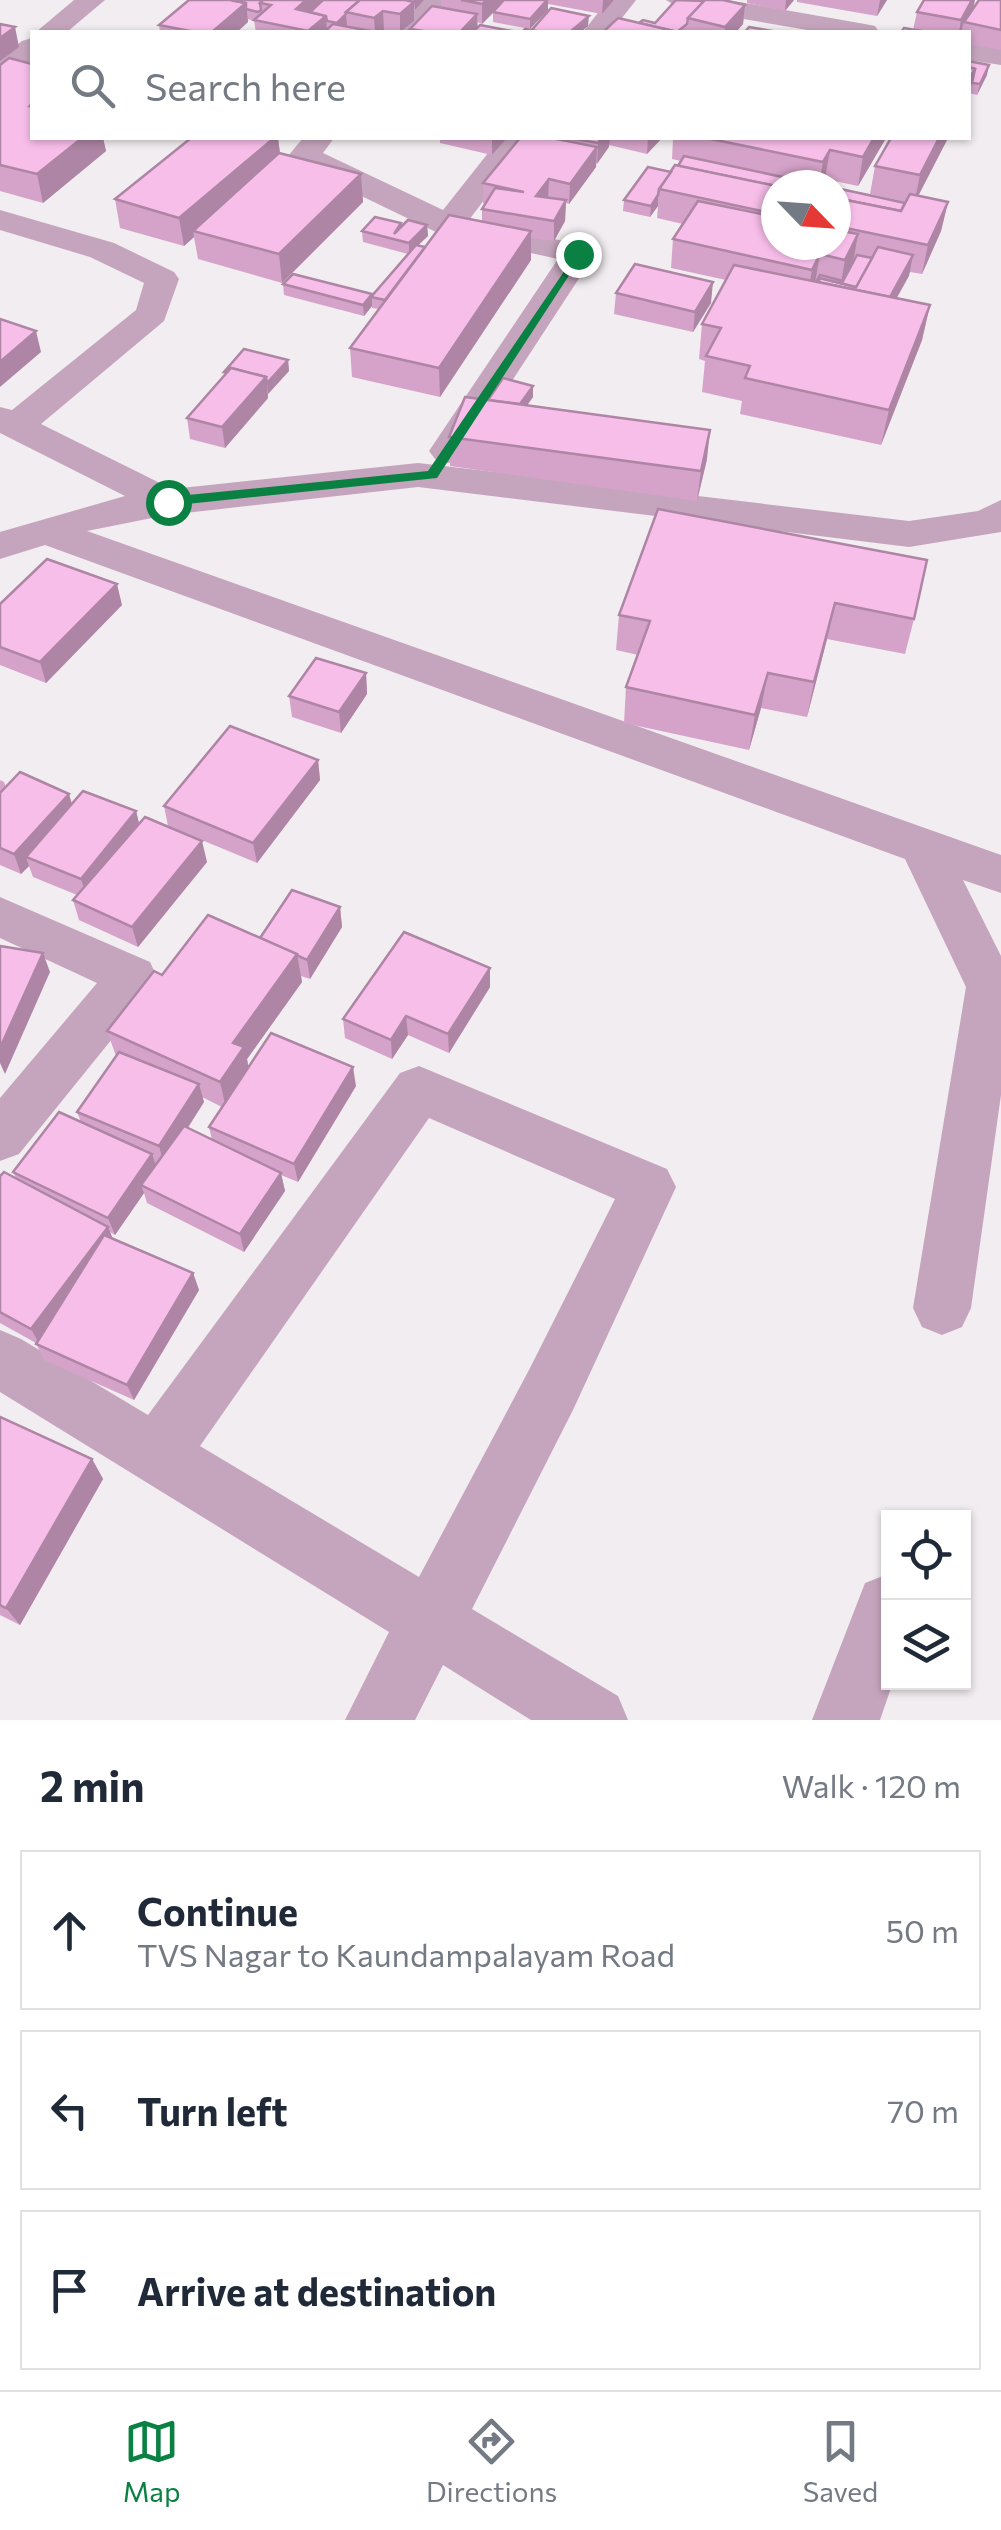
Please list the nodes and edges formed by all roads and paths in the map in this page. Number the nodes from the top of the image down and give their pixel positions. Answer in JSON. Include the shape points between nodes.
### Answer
{"nodes":[{"id":1,"x":90,"y":0,"type":"edge"},
{"id":2,"x":622,"y":0,"type":"edge"},
{"id":3,"x":680,"y":0,"type":"edge"},
{"id":4,"x":384,"y":10,"type":"edge"},
{"id":5,"x":423,"y":16,"type":"edge"},
{"id":6,"x":52,"y":30,"type":"edge"},
{"id":7,"x":599,"y":30,"type":"edge"},
{"id":8,"x":853,"y":30,"type":"edge"},
{"id":9,"x":30,"y":49,"type":"edge"},
{"id":10,"x":971,"y":51,"type":"edge"},
{"id":11,"x":1001,"y":56,"type":"edge"},
{"id":12,"x":0,"y":73,"type":"edge"},
{"id":13,"x":317,"y":140,"type":"edge"},
{"id":14,"x":514,"y":140,"type":"edge"},
{"id":15,"x":0,"y":220,"type":"edge"},
{"id":16,"x":448,"y":225,"type":"junction"},
{"id":17,"x":8,"y":422,"type":"edge"},
{"id":18,"x":432,"y":475,"type":"junction"},
{"id":19,"x":168,"y":502,"type":"junction"},
{"id":20,"x":997,"y":520,"type":"edge"},
{"id":21,"x":46,"y":531,"type":"junction"},
{"id":22,"x":0,"y":546,"type":"edge"},
{"id":23,"x":923,"y":846,"type":"junction"},
{"id":24,"x":1001,"y":874,"type":"edge"},
{"id":25,"x":0,"y":916,"type":"edge"},
{"id":26,"x":0,"y":1136,"type":"edge"},
{"id":27,"x":942,"y":1308,"type":"dead end"},
{"id":28,"x":0,"y":1359,"type":"edge"},
{"id":29,"x":157,"y":1454,"type":"junction"},
{"id":30,"x":430,"y":1621,"type":"junction"},
{"id":31,"x":881,"y":1625,"type":"edge"},
{"id":32,"x":379,"y":1720,"type":"edge"},
{"id":33,"x":594,"y":1720,"type":"edge"},
{"id":34,"x":846,"y":1720,"type":"edge"}],
"edges":[{"from":1,"to":6,"type":"street"},
{"from":2,"to":7,"type":"street"},
{"from":3,"to":8,"type":"street"},
{"from":4,"to":5,"type":"street"},
{"from":9,"to":12,"type":"street"},
{"from":10,"to":11,"type":"street"},
{"from":13,"to":16,"type":"street","via":[[304,156]]},
{"from":14,"to":16,"type":"street"},
{"from":15,"to":17,"type":"street","via":[[102,250],[162,279],[152,314]]},
{"from":16,"to":18,"type":"street","via":[[578,254]]},
{"from":17,"to":19,"type":"street"},
{"from":18,"to":19,"type":"street"},
{"from":18,"to":20,"type":"street","via":[[908,534]]},
{"from":19,"to":21,"type":"street"},
{"from":21,"to":22,"type":"street"},
{"from":21,"to":23,"type":"street"},
{"from":23,"to":24,"type":"street"},
{"from":23,"to":27,"type":"street","via":[[991,987]]},
{"from":25,"to":26,"type":"street","via":[[132,977]]},
{"from":28,"to":29,"type":"street"},
{"from":29,"to":30,"type":"street"},
{"from":29,"to":30,"type":"street","via":[[418,1089],[648,1187],[609,1276]]},
{"from":30,"to":32,"type":"street"},
{"from":30,"to":33,"type":"street"},
{"from":31,"to":34,"type":"street"}]}
